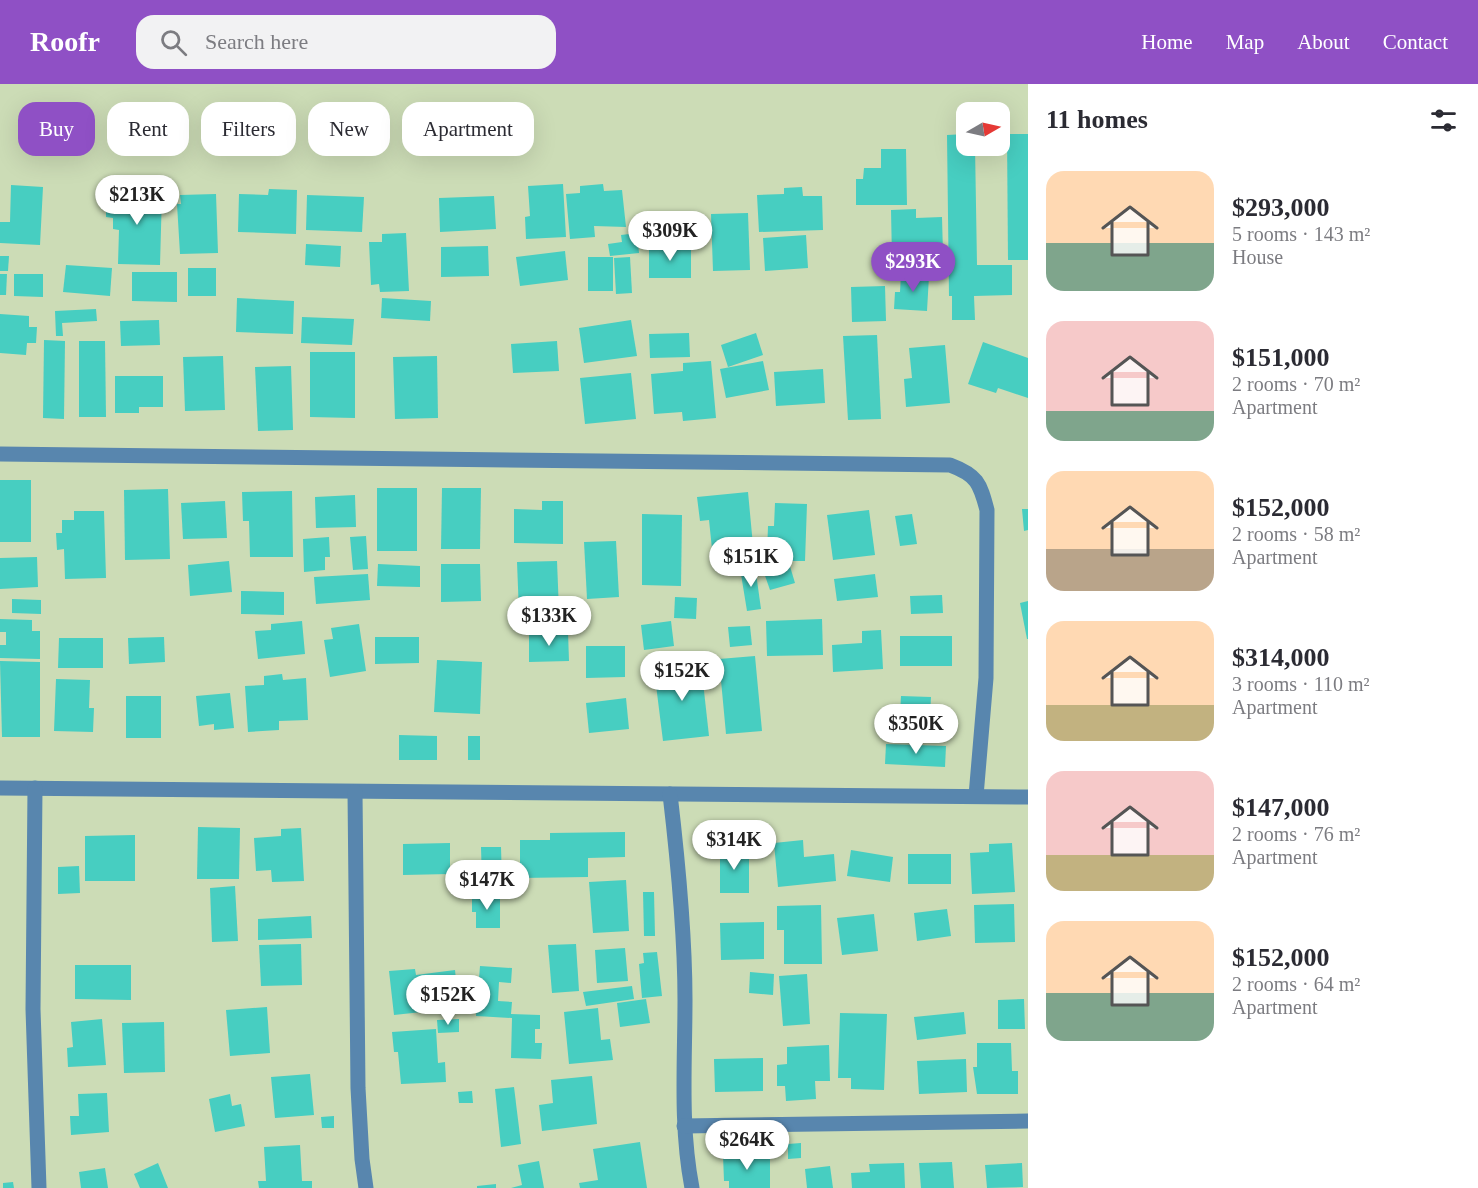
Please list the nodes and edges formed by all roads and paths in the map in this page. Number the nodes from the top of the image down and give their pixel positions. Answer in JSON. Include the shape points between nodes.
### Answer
{"nodes":[{"id":1,"x":0,"y":454,"type":"edge"},
{"id":2,"x":0,"y":788,"type":"edge"},
{"id":3,"x":35,"y":789,"type":"junction"},
{"id":4,"x":355,"y":792,"type":"junction"},
{"id":5,"x":670,"y":794,"type":"junction"},
{"id":6,"x":976,"y":796,"type":"junction"},
{"id":7,"x":1028,"y":797,"type":"edge"},
{"id":8,"x":1028,"y":1121,"type":"edge"},
{"id":9,"x":684,"y":1126,"type":"junction"},
{"id":10,"x":39,"y":1188,"type":"edge"},
{"id":11,"x":366,"y":1188,"type":"edge"},
{"id":12,"x":692,"y":1188,"type":"edge"}],
"edges":[{"from":1,"to":6,"type":"street","via":[[950,465],[969,472],[981,487],[987,510],[986,678]]},
{"from":2,"to":3,"type":"street"},
{"from":3,"to":4,"type":"street"},
{"from":3,"to":10,"type":"street","via":[[33,1009]]},
{"from":4,"to":5,"type":"street"},
{"from":4,"to":11,"type":"street","via":[[358,1088]]},
{"from":5,"to":6,"type":"street"},
{"from":5,"to":9,"type":"street","via":[[682,905]]},
{"from":6,"to":7,"type":"street"},
{"from":8,"to":9,"type":"street"},
{"from":9,"to":12,"type":"street"}]}
